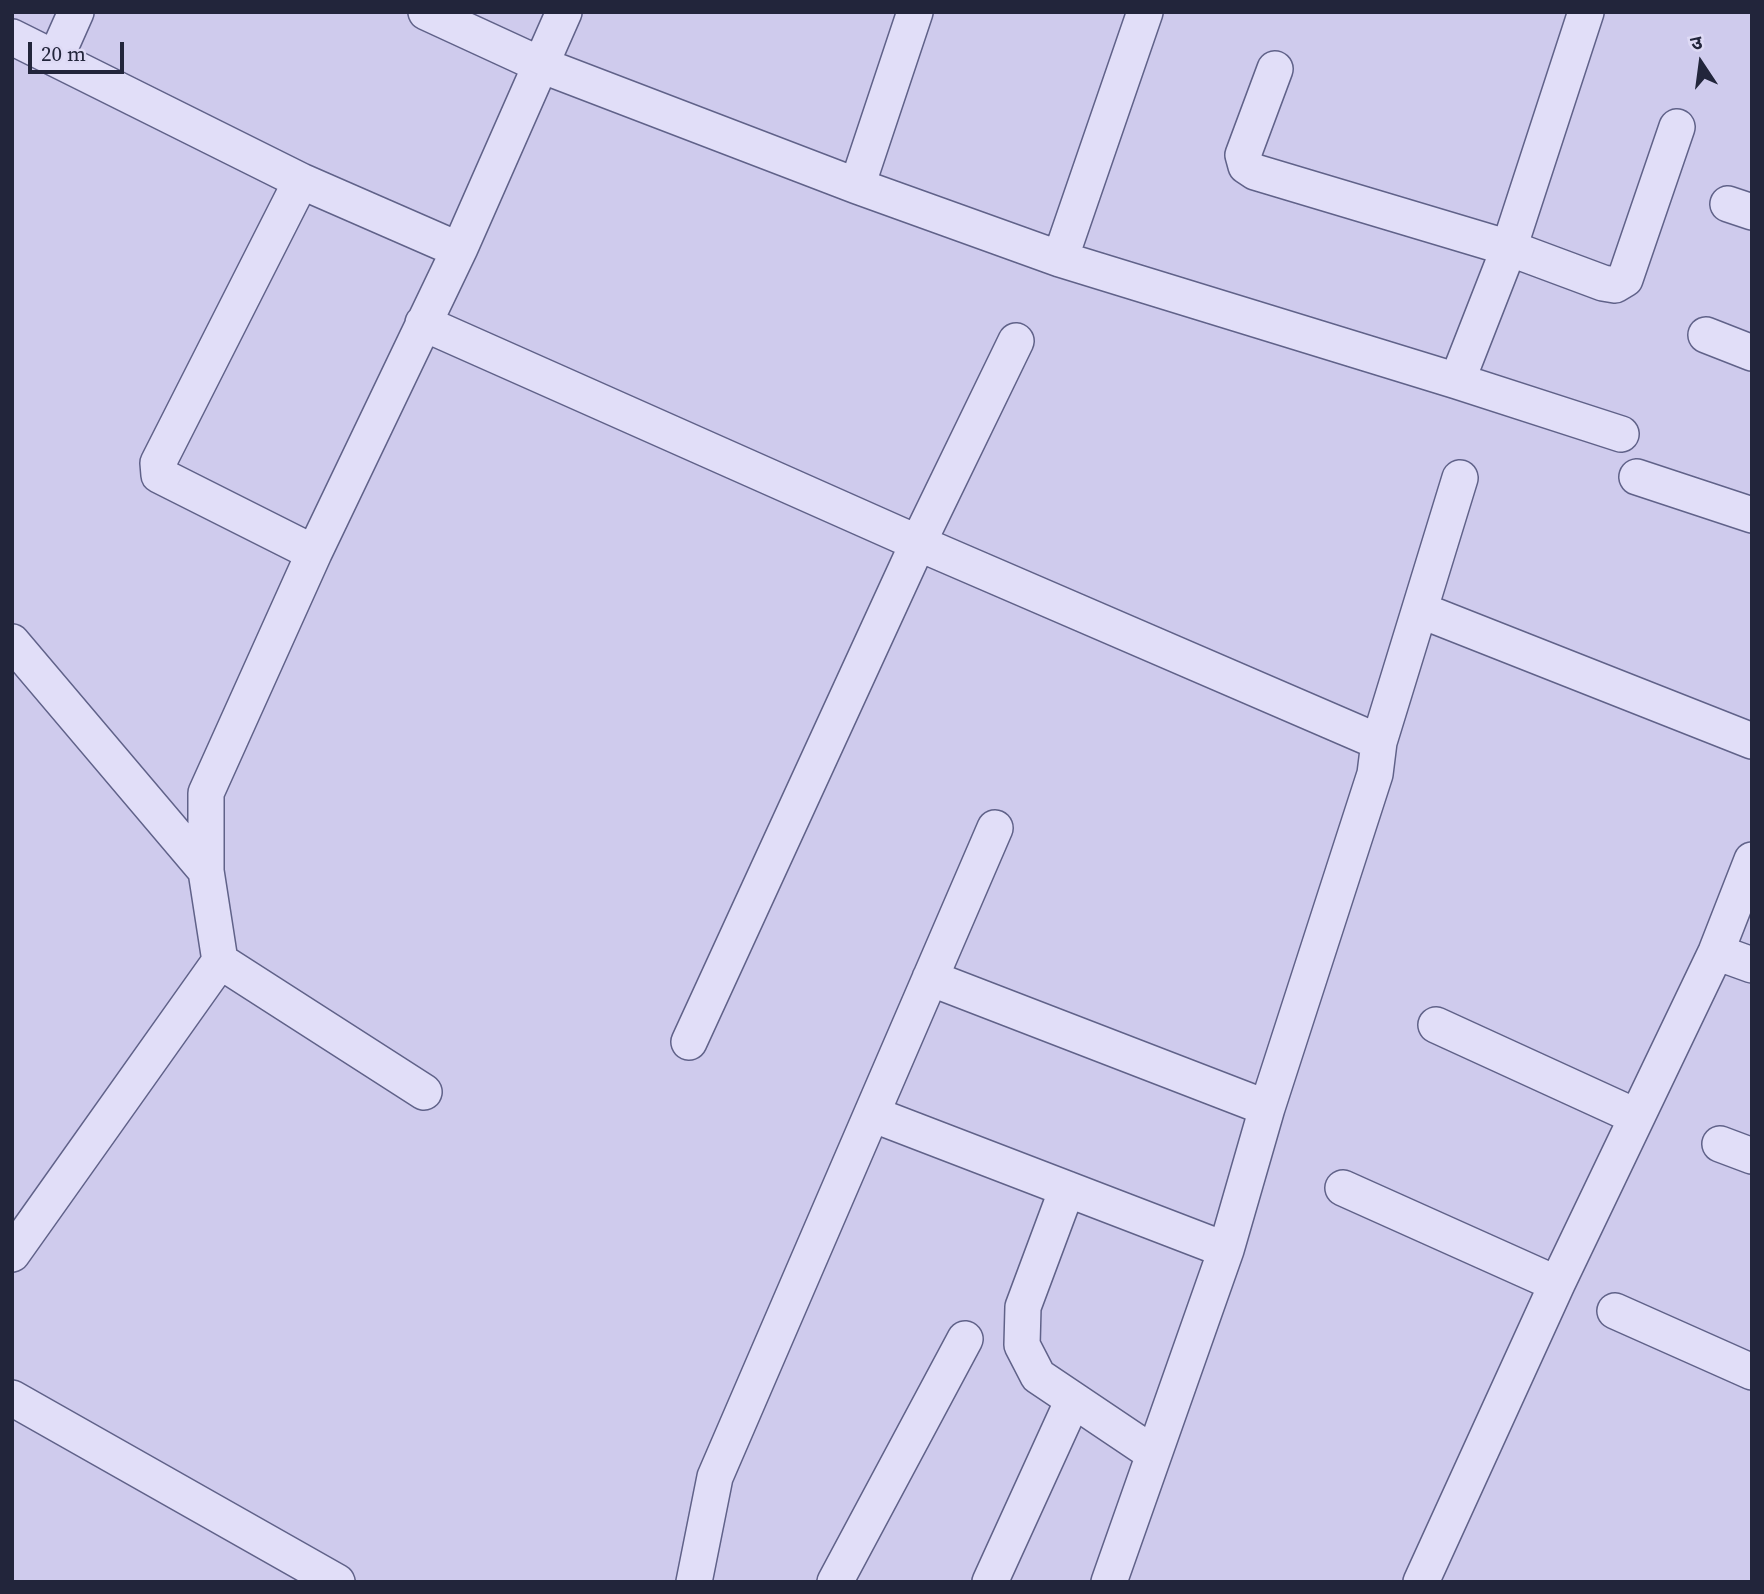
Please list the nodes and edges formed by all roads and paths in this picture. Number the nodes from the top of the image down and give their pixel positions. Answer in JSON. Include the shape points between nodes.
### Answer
{"nodes":[{"id":1,"x":76,"y":12,"type":"edge"},
{"id":2,"x":426,"y":12,"type":"edge"},
{"id":3,"x":564,"y":12,"type":"edge"},
{"id":4,"x":915,"y":12,"type":"edge"},
{"id":5,"x":1145,"y":12,"type":"edge"},
{"id":6,"x":1586,"y":12,"type":"edge"},
{"id":7,"x":12,"y":37,"type":"edge"},
{"id":8,"x":56,"y":57,"type":"junction"},
{"id":9,"x":541,"y":65,"type":"junction"},
{"id":10,"x":1275,"y":69,"type":"dead end"},
{"id":11,"x":1677,"y":127,"type":"dead end"},
{"id":12,"x":301,"y":181,"type":"junction"},
{"id":13,"x":857,"y":186,"type":"junction"},
{"id":14,"x":1509,"y":248,"type":"junction"},
{"id":15,"x":459,"y":250,"type":"junction"},
{"id":16,"x":1060,"y":259,"type":"junction"},
{"id":17,"x":423,"y":323,"type":"junction"},
{"id":18,"x":1706,"y":335,"type":"dead end"},
{"id":19,"x":1016,"y":341,"type":"dead end"},
{"id":20,"x":1752,"y":353,"type":"edge"},
{"id":21,"x":1457,"y":381,"type":"junction"},
{"id":22,"x":1621,"y":434,"type":"dead end"},
{"id":23,"x":1637,"y":477,"type":"dead end"},
{"id":24,"x":1460,"y":478,"type":"dead end"},
{"id":25,"x":1752,"y":515,"type":"edge"},
{"id":26,"x":918,"y":543,"type":"junction"},
{"id":27,"x":314,"y":554,"type":"junction"},
{"id":28,"x":1420,"y":610,"type":"junction"},
{"id":29,"x":12,"y":642,"type":"edge"},
{"id":30,"x":1752,"y":741,"type":"edge"},
{"id":31,"x":1379,"y":742,"type":"junction"},
{"id":32,"x":995,"y":828,"type":"dead end"},
{"id":33,"x":1752,"y":860,"type":"edge"},
{"id":34,"x":206,"y":872,"type":"junction"},
{"id":35,"x":1716,"y":952,"type":"junction"},
{"id":36,"x":220,"y":961,"type":"junction"},
{"id":37,"x":1752,"y":965,"type":"edge"},
{"id":38,"x":930,"y":978,"type":"junction"},
{"id":39,"x":1436,"y":1025,"type":"dead end"},
{"id":40,"x":689,"y":1042,"type":"dead end"},
{"id":41,"x":424,"y":1092,"type":"dead end"},
{"id":42,"x":1267,"y":1108,"type":"junction"},
{"id":43,"x":872,"y":1114,"type":"junction"},
{"id":44,"x":1637,"y":1117,"type":"junction"},
{"id":45,"x":1343,"y":1188,"type":"dead end"},
{"id":46,"x":1067,"y":1189,"type":"junction"},
{"id":47,"x":1226,"y":1250,"type":"junction"},
{"id":48,"x":12,"y":1254,"type":"edge"},
{"id":49,"x":1557,"y":1284,"type":"junction"},
{"id":50,"x":1615,"y":1311,"type":"dead end"},
{"id":51,"x":965,"y":1339,"type":"dead end"},
{"id":52,"x":1752,"y":1372,"type":"edge"},
{"id":53,"x":12,"y":1398,"type":"edge"},
{"id":54,"x":1073,"y":1399,"type":"junction"},
{"id":55,"x":1154,"y":1454,"type":"junction"},
{"id":56,"x":337,"y":1582,"type":"edge"},
{"id":57,"x":694,"y":1582,"type":"edge"},
{"id":58,"x":835,"y":1582,"type":"edge"},
{"id":59,"x":990,"y":1582,"type":"edge"},
{"id":60,"x":1109,"y":1582,"type":"edge"},
{"id":61,"x":1421,"y":1582,"type":"edge"}],
"edges":[{"from":1,"to":8,"type":"street"},
{"from":2,"to":9,"type":"street"},
{"from":3,"to":9,"type":"street"},
{"from":4,"to":13,"type":"street"},
{"from":5,"to":16,"type":"street"},
{"from":6,"to":14,"type":"street"},
{"from":7,"to":8,"type":"street"},
{"from":8,"to":12,"type":"street"},
{"from":9,"to":13,"type":"street"},
{"from":9,"to":15,"type":"street"},
{"from":10,"to":14,"type":"street","via":[[1243,155],[1246,166]]},
{"from":11,"to":14,"type":"street","via":[[1625,279],[1615,285],[1603,283]]},
{"from":12,"to":15,"type":"street"},
{"from":12,"to":27,"type":"street","via":[[158,463],[159,475]]},
{"from":13,"to":16,"type":"street"},
{"from":14,"to":21,"type":"street"},
{"from":15,"to":17,"type":"street"},
{"from":16,"to":21,"type":"street"},
{"from":17,"to":26,"type":"street"},
{"from":17,"to":27,"type":"street"},
{"from":18,"to":20,"type":"street"},
{"from":19,"to":26,"type":"street"},
{"from":21,"to":22,"type":"street"},
{"from":23,"to":25,"type":"street"},
{"from":24,"to":28,"type":"street"},
{"from":26,"to":31,"type":"street"},
{"from":26,"to":40,"type":"street"},
{"from":27,"to":34,"type":"street","via":[[206,793]]},
{"from":28,"to":30,"type":"street"},
{"from":28,"to":31,"type":"street"},
{"from":29,"to":34,"type":"street"},
{"from":31,"to":42,"type":"street","via":[[1375,774]]},
{"from":32,"to":38,"type":"street"},
{"from":33,"to":35,"type":"street"},
{"from":34,"to":36,"type":"street"},
{"from":35,"to":37,"type":"street"},
{"from":35,"to":44,"type":"street"},
{"from":36,"to":41,"type":"street"},
{"from":36,"to":48,"type":"street"},
{"from":38,"to":42,"type":"street"},
{"from":38,"to":43,"type":"street"},
{"from":39,"to":44,"type":"street"},
{"from":42,"to":47,"type":"street"},
{"from":43,"to":46,"type":"street"},
{"from":43,"to":57,"type":"street","via":[[715,1477]]},
{"from":44,"to":49,"type":"street"},
{"from":45,"to":49,"type":"street"},
{"from":46,"to":47,"type":"street"},
{"from":46,"to":54,"type":"street","via":[[1023,1307],[1022,1345],[1038,1376]]},
{"from":47,"to":55,"type":"street"},
{"from":49,"to":61,"type":"street"},
{"from":50,"to":52,"type":"street"},
{"from":51,"to":58,"type":"street"},
{"from":53,"to":56,"type":"street"},
{"from":54,"to":55,"type":"street"},
{"from":54,"to":59,"type":"street"},
{"from":55,"to":60,"type":"street"}]}
